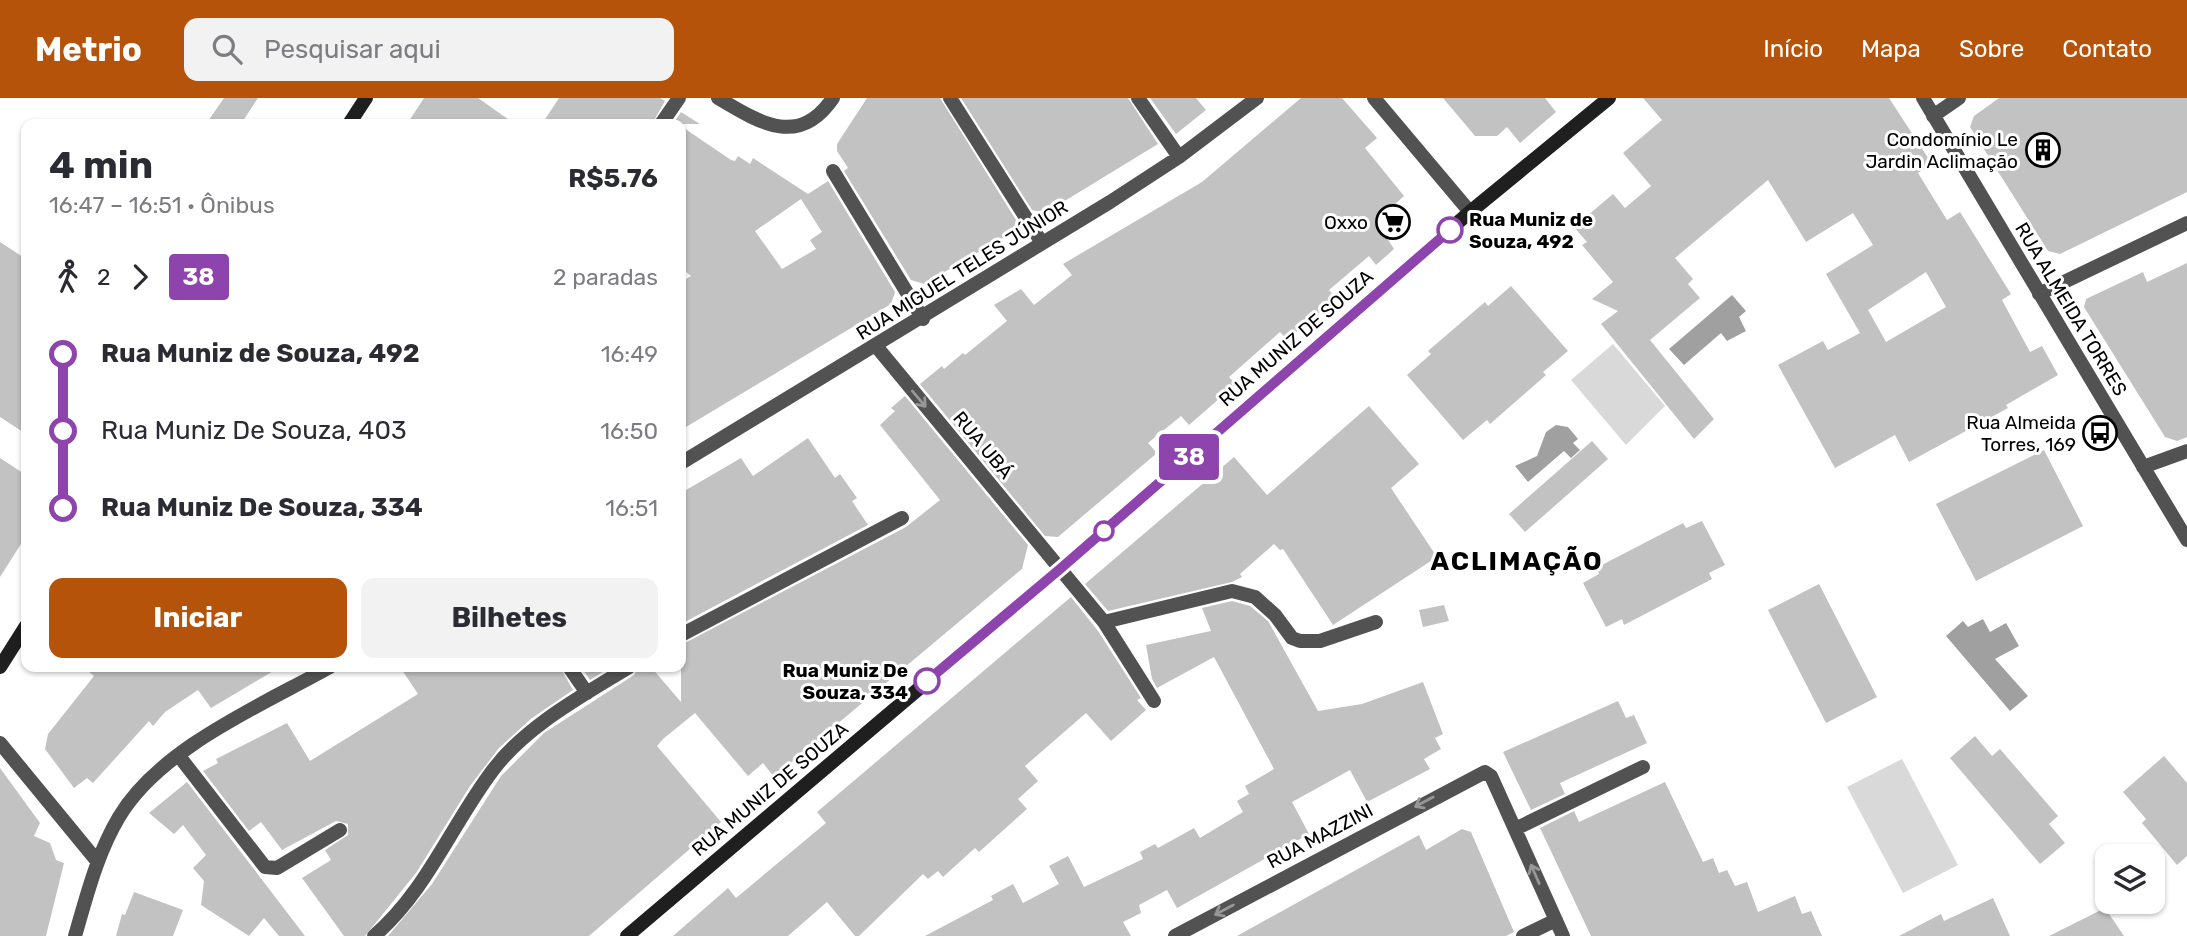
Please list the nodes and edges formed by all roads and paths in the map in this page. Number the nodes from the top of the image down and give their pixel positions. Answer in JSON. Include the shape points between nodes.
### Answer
{"nodes":[{"id":1,"x":366,"y":98,"type":"edge"},
{"id":2,"x":679,"y":98,"type":"edge"},
{"id":3,"x":718,"y":98,"type":"edge"},
{"id":4,"x":833,"y":98,"type":"edge"},
{"id":5,"x":950,"y":98,"type":"edge"},
{"id":6,"x":1138,"y":98,"type":"edge"},
{"id":7,"x":1257,"y":98,"type":"edge"},
{"id":8,"x":1374,"y":98,"type":"edge"},
{"id":9,"x":1609,"y":98,"type":"edge"},
{"id":10,"x":1923,"y":98,"type":"edge"},
{"id":11,"x":1959,"y":98,"type":"edge"},
{"id":12,"x":1933,"y":116,"type":"junction"},
{"id":13,"x":352,"y":119,"type":"edge"},
{"id":14,"x":664,"y":119,"type":"edge"},
{"id":15,"x":1179,"y":157,"type":"junction"},
{"id":16,"x":833,"y":171,"type":"dead end"},
{"id":17,"x":1470,"y":212,"type":"junction"},
{"id":18,"x":2187,"y":223,"type":"edge"},
{"id":19,"x":1042,"y":243,"type":"junction"},
{"id":20,"x":2039,"y":294,"type":"junction"},
{"id":21,"x":923,"y":319,"type":"junction"},
{"id":22,"x":876,"y":346,"type":"junction"},
{"id":23,"x":2187,"y":451,"type":"edge"},
{"id":24,"x":686,"y":460,"type":"edge"},
{"id":25,"x":2143,"y":467,"type":"junction"},
{"id":26,"x":902,"y":518,"type":"dead end"},
{"id":27,"x":2187,"y":540,"type":"edge"},
{"id":28,"x":1060,"y":569,"type":"junction"},
{"id":29,"x":1104,"y":622,"type":"junction"},
{"id":30,"x":1376,"y":622,"type":"dead end"},
{"id":31,"x":686,"y":632,"type":"edge"},
{"id":32,"x":21,"y":634,"type":"edge"},
{"id":33,"x":0,"y":667,"type":"edge"},
{"id":34,"x":322,"y":672,"type":"edge"},
{"id":35,"x":572,"y":672,"type":"edge"},
{"id":36,"x":621,"y":672,"type":"edge"},
{"id":37,"x":587,"y":693,"type":"junction"},
{"id":38,"x":1154,"y":701,"type":"dead end"},
{"id":39,"x":0,"y":743,"type":"edge"},
{"id":40,"x":179,"y":756,"type":"junction"},
{"id":41,"x":1643,"y":767,"type":"dead end"},
{"id":42,"x":1515,"y":829,"type":"junction"},
{"id":43,"x":340,"y":830,"type":"dead end"},
{"id":44,"x":97,"y":861,"type":"junction"},
{"id":45,"x":1556,"y":920,"type":"junction"},
{"id":46,"x":75,"y":936,"type":"edge"},
{"id":47,"x":374,"y":936,"type":"edge"},
{"id":48,"x":627,"y":936,"type":"edge"},
{"id":49,"x":1175,"y":936,"type":"edge"},
{"id":50,"x":1523,"y":936,"type":"edge"},
{"id":51,"x":1563,"y":936,"type":"edge"}],
"edges":[{"from":1,"to":13,"type":"street"},
{"from":2,"to":14,"type":"street"},
{"from":3,"to":4,"type":"street","via":[[783,129],[810,124]]},
{"from":5,"to":19,"type":"street"},
{"from":6,"to":15,"type":"street"},
{"from":7,"to":15,"type":"street","name":"RUA MIGUEL TELES JÚNIOR"},
{"from":8,"to":17,"type":"street"},
{"from":9,"to":17,"type":"street","name":"RUA MUNIZ DE SOUZA"},
{"from":10,"to":12,"type":"street","name":"RUA ALMEIDA TORRES"},
{"from":11,"to":12,"type":"street"},
{"from":12,"to":20,"type":"street","name":"RUA ALMEIDA TORRES"},
{"from":15,"to":19,"type":"street","name":"RUA MIGUEL TELES JÚNIOR"},
{"from":16,"to":21,"type":"street"},
{"from":17,"to":28,"type":"street","name":"RUA MUNIZ DE SOUZA"},
{"from":18,"to":20,"type":"street"},
{"from":19,"to":21,"type":"street","name":"RUA MIGUEL TELES JÚNIOR"},
{"from":20,"to":25,"type":"street","name":"RUA ALMEIDA TORRES"},
{"from":21,"to":22,"type":"street","name":"RUA MIGUEL TELES JÚNIOR"},
{"from":22,"to":24,"type":"street","name":"RUA MIGUEL TELES JÚNIOR"},
{"from":22,"to":28,"type":"street","name":"RUA UBÁ","one_way":true},
{"from":23,"to":25,"type":"street"},
{"from":25,"to":27,"type":"street","name":"RUA ALMEIDA TORRES"},
{"from":26,"to":31,"type":"street"},
{"from":28,"to":29,"type":"street","name":"RUA UBÁ"},
{"from":28,"to":48,"type":"street","name":"RUA MUNIZ DE SOUZA"},
{"from":29,"to":30,"type":"street","via":[[1232,591],[1255,597],[1300,641],[1320,641]]},
{"from":29,"to":38,"type":"street","name":"RUA UBÁ"},
{"from":32,"to":33,"type":"street"},
{"from":34,"to":40,"type":"street"},
{"from":35,"to":37,"type":"street"},
{"from":36,"to":37,"type":"street"},
{"from":37,"to":47,"type":"street","via":[[506,754],[401,909]]},
{"from":39,"to":44,"type":"street"},
{"from":40,"to":43,"type":"street","via":[[265,867],[277,868]]},
{"from":40,"to":44,"type":"street","via":[[133,797]]},
{"from":41,"to":42,"type":"street"},
{"from":45,"to":42,"type":"street","one_way":true},
{"from":42,"to":49,"type":"street","name":"RUA MAZZINI","one_way":true,"via":[[1485,772]]},
{"from":44,"to":46,"type":"street"},
{"from":45,"to":50,"type":"street"},
{"from":45,"to":51,"type":"street"}]}
